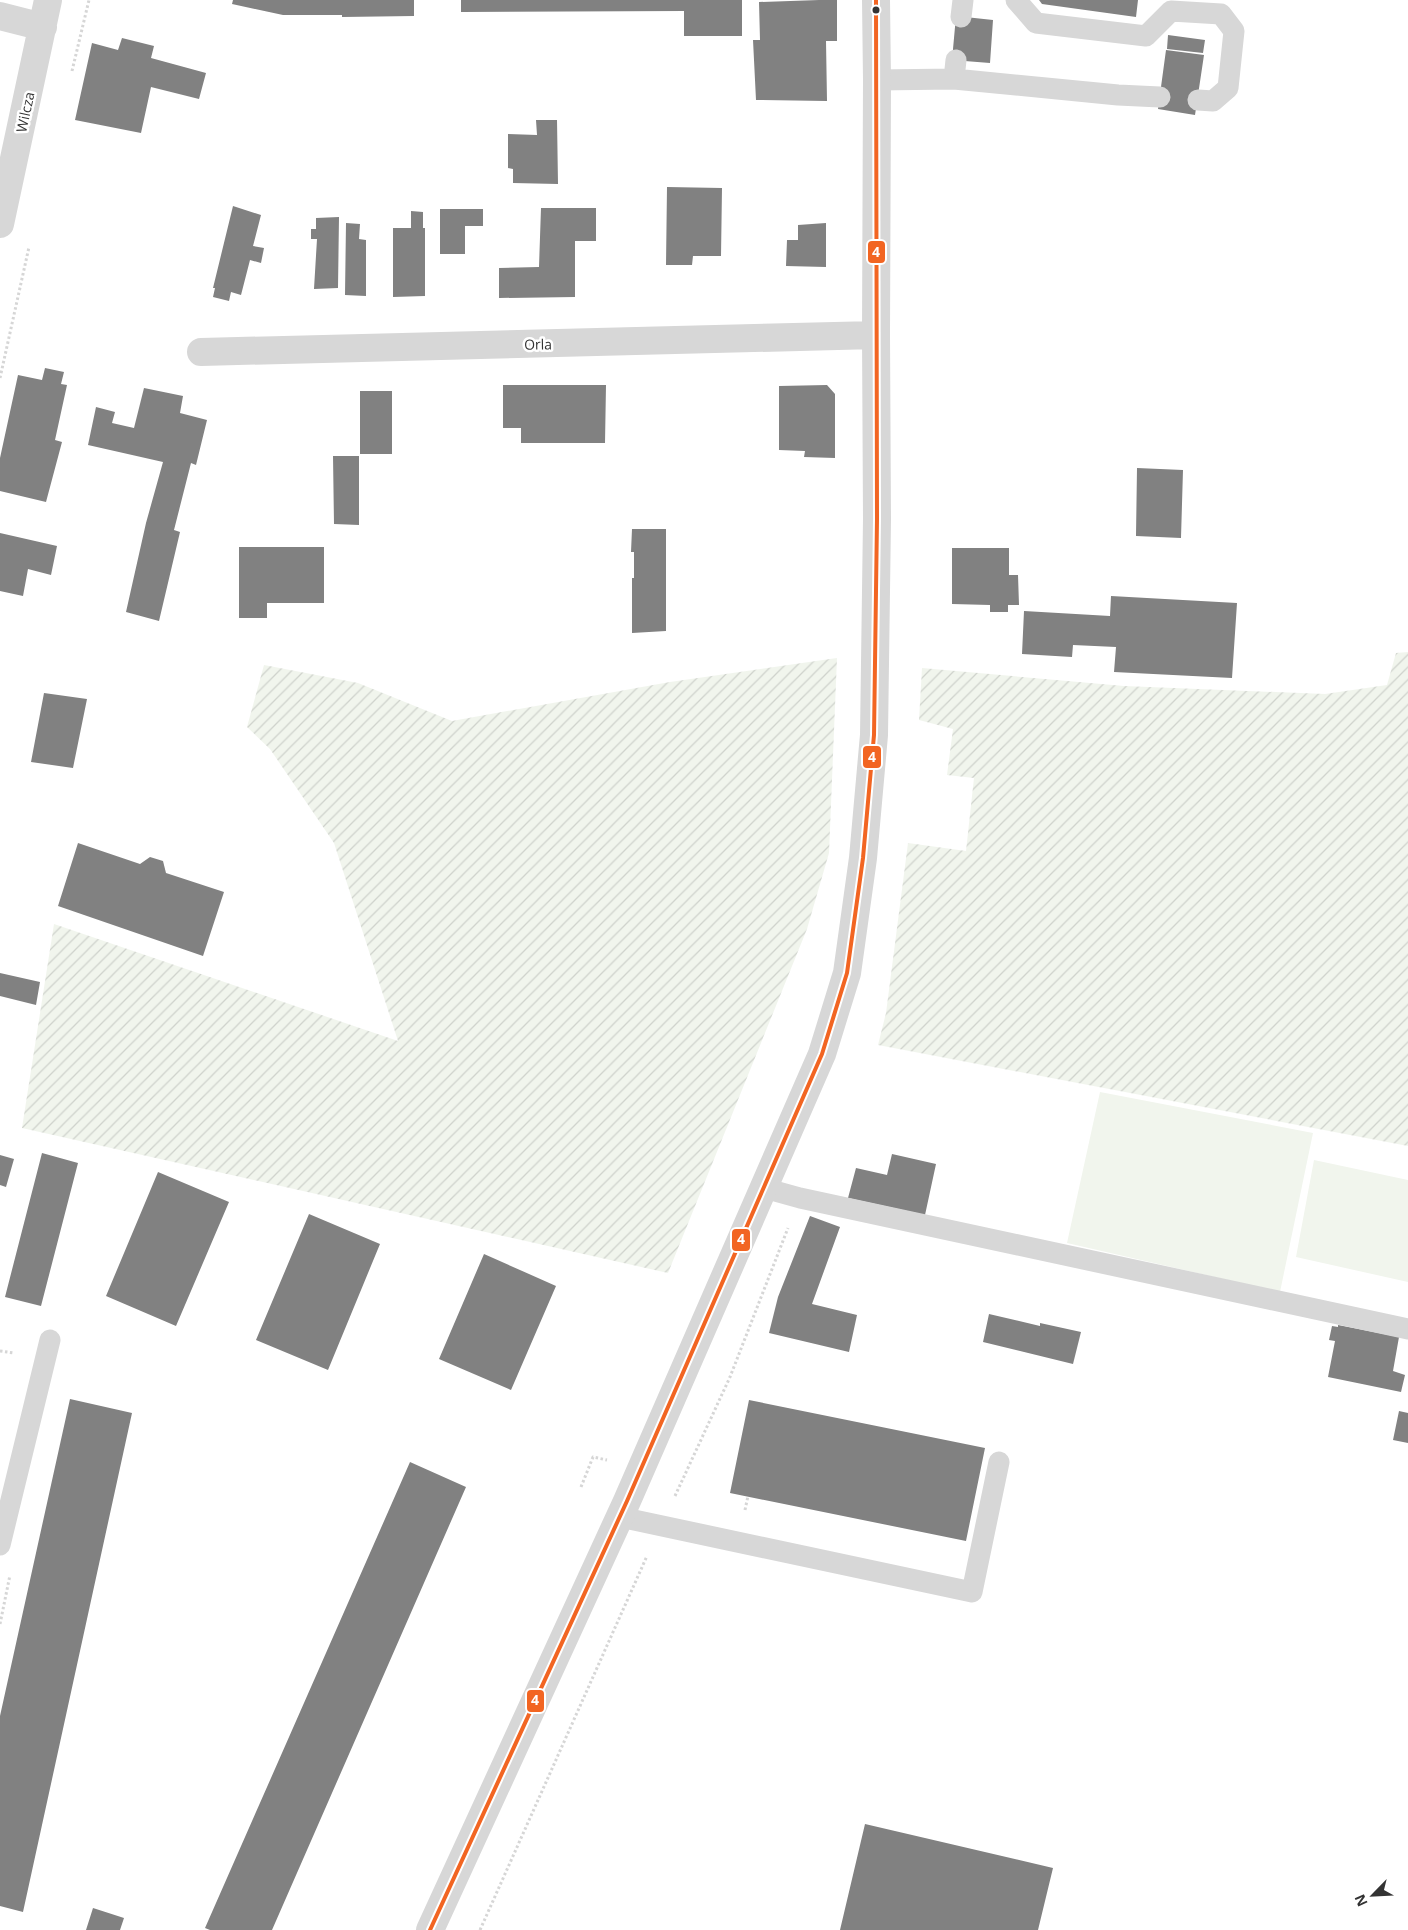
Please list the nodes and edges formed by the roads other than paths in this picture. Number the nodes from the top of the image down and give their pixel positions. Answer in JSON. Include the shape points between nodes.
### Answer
{"nodes":[{"id":1,"x":48,"y":0,"type":"edge"},
{"id":2,"x":876,"y":0,"type":"edge"},
{"id":3,"x":1016,"y":0,"type":"edge"},
{"id":4,"x":0,"y":16,"type":"edge"},
{"id":5,"x":42,"y":27,"type":"junction"},
{"id":6,"x":878,"y":80,"type":"junction"},
{"id":7,"x":1160,"y":98,"type":"dead end"},
{"id":8,"x":1198,"y":100,"type":"dead end"},
{"id":9,"x":0,"y":224,"type":"edge"},
{"id":10,"x":876,"y":335,"type":"junction"},
{"id":11,"x":201,"y":352,"type":"dead end"},
{"id":12,"x":764,"y":1188,"type":"junction"},
{"id":13,"x":1408,"y":1329,"type":"edge"},
{"id":14,"x":50,"y":1340,"type":"dead end"},
{"id":15,"x":999,"y":1462,"type":"dead end"},
{"id":16,"x":620,"y":1517,"type":"junction"},
{"id":17,"x":0,"y":1546,"type":"edge"},
{"id":18,"x":430,"y":1930,"type":"edge"}],
"edges":[{"from":1,"to":5,"type":"street","name":"Wilcza"},
{"from":2,"to":6,"type":"street"},
{"from":3,"to":8,"type":"lane","via":[[1036,23],[1146,36],[1171,11],[1222,14],[1234,31],[1228,88],[1214,101]]},
{"from":4,"to":5,"type":"street"},
{"from":5,"to":9,"type":"street","name":"Wilcza"},
{"from":6,"to":7,"type":"lane","via":[[955,70],[1118,95]]},
{"from":6,"to":10,"type":"street"},
{"from":10,"to":11,"type":"street","name":"Orla"},
{"from":10,"to":12,"type":"street","via":[[874,735],[863,858],[846,973],[822,1054]]},
{"from":12,"to":13,"type":"lane"},
{"from":12,"to":16,"type":"street"},
{"from":14,"to":17,"type":"lane"},
{"from":15,"to":16,"type":"lane","via":[[972,1592]]},
{"from":16,"to":18,"type":"street"}]}
